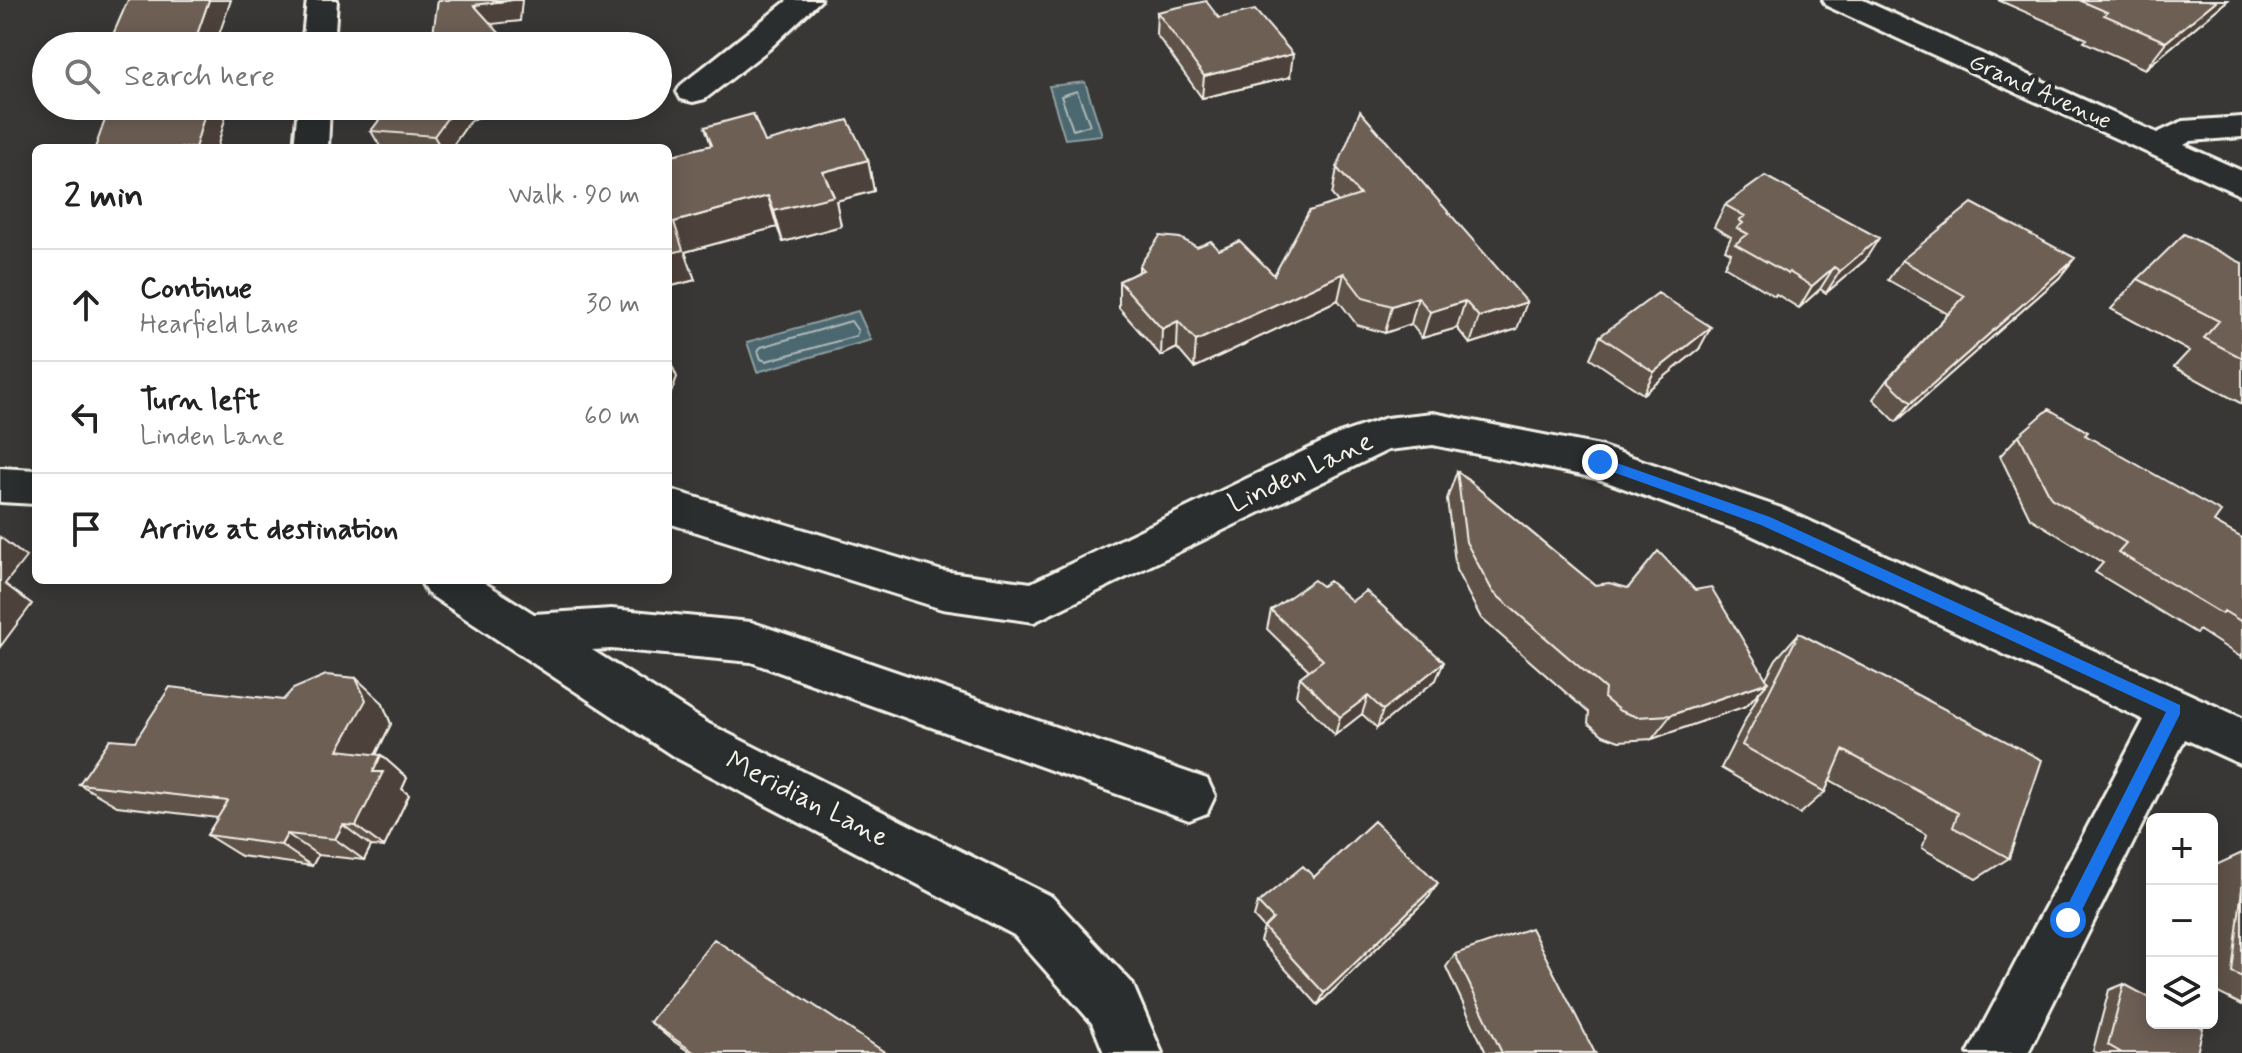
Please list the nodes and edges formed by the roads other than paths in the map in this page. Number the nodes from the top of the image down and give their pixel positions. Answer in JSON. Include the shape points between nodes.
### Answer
{"nodes":[{"id":1,"x":322,"y":0,"type":"edge"},
{"id":2,"x":806,"y":0,"type":"edge"},
{"id":3,"x":1838,"y":0,"type":"edge"},
{"id":4,"x":319,"y":32,"type":"edge"},
{"id":5,"x":693,"y":92,"type":"dead end"},
{"id":6,"x":313,"y":120,"type":"edge"},
{"id":7,"x":2242,"y":127,"type":"edge"},
{"id":8,"x":311,"y":144,"type":"edge"},
{"id":9,"x":2160,"y":146,"type":"junction"},
{"id":10,"x":2242,"y":185,"type":"edge"},
{"id":11,"x":0,"y":485,"type":"edge"},
{"id":12,"x":32,"y":487,"type":"edge"},
{"id":13,"x":672,"y":507,"type":"edge"},
{"id":14,"x":449,"y":584,"type":"edge"},
{"id":15,"x":525,"y":635,"type":"junction"},
{"id":16,"x":2175,"y":710,"type":"junction"},
{"id":17,"x":2242,"y":742,"type":"edge"},
{"id":18,"x":1189,"y":796,"type":"dead end"},
{"id":19,"x":1133,"y":1053,"type":"edge"},
{"id":20,"x":1997,"y":1053,"type":"edge"}],
"edges":[{"from":1,"to":4,"type":"street"},
{"from":2,"to":5,"type":"street"},
{"from":3,"to":9,"type":"street","name":"Grand Avenue"},
{"from":6,"to":8,"type":"street"},
{"from":7,"to":9,"type":"street","via":[[2183,131]]},
{"from":9,"to":10,"type":"street","name":"Grand Avenue"},
{"from":11,"to":12,"type":"street"},
{"from":13,"to":16,"type":"street","name":"Linden Lane","via":[[942,590],[1034,603],[1354,445],[1386,434],[1433,429],[1600,462],[1765,521]]},
{"from":14,"to":15,"type":"street","name":"Meridian Lane"},
{"from":15,"to":18,"type":"street","via":[[611,629],[751,642]]},
{"from":15,"to":19,"type":"street","name":"Meridian Lane","via":[[691,740],[1033,916],[1112,1003]]},
{"from":16,"to":17,"type":"street","name":"Linden Lane"},
{"from":16,"to":20,"type":"street"}]}
